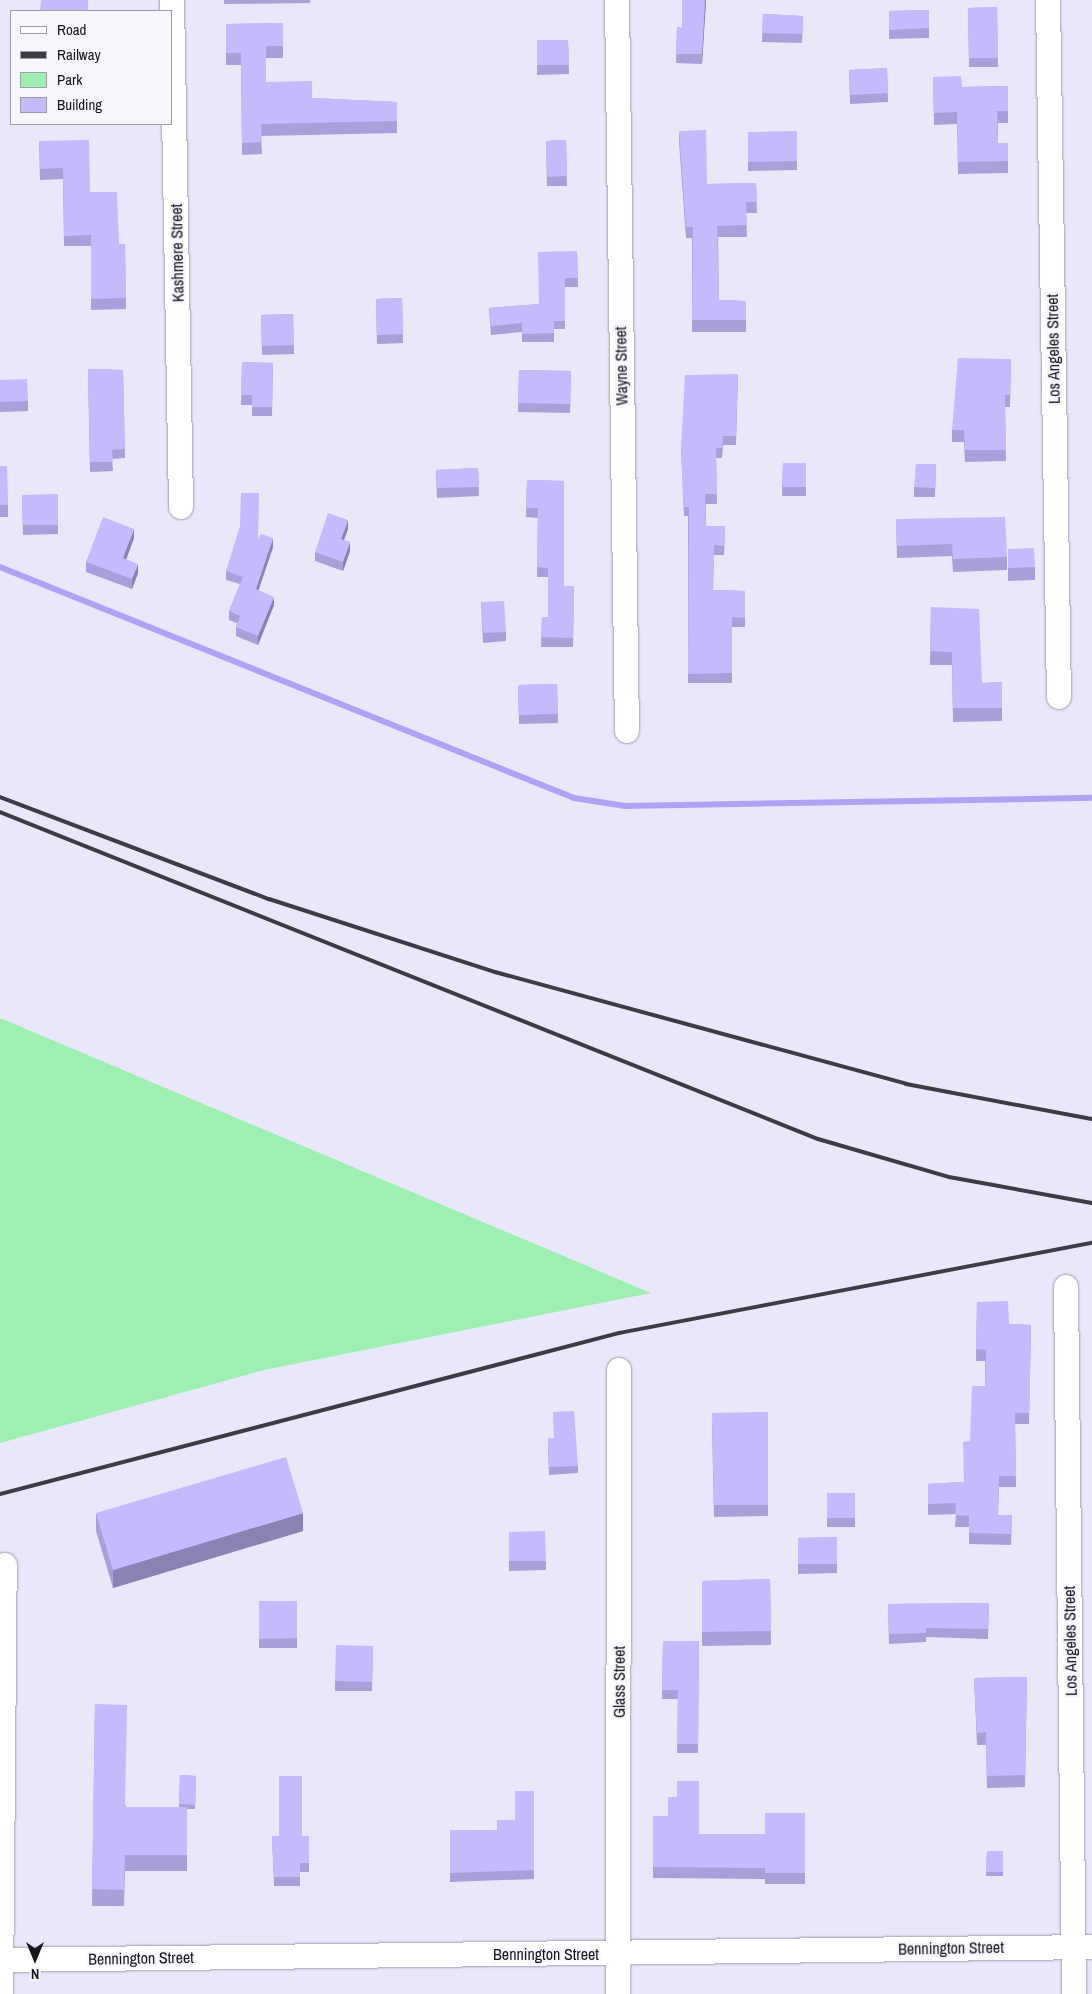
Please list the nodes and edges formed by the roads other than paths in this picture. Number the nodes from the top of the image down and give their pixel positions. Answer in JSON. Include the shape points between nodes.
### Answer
{"nodes":[{"id":1,"x":172,"y":0,"type":"edge"},
{"id":2,"x":617,"y":0,"type":"edge"},
{"id":3,"x":1048,"y":0,"type":"edge"},
{"id":4,"x":181,"y":507,"type":"dead end"},
{"id":5,"x":1059,"y":697,"type":"dead end"},
{"id":6,"x":627,"y":731,"type":"dead end"},
{"id":7,"x":1066,"y":1287,"type":"dead end"},
{"id":8,"x":619,"y":1370,"type":"dead end"},
{"id":9,"x":6,"y":1565,"type":"dead end"},
{"id":10,"x":1083,"y":1946,"type":"edge"},
{"id":11,"x":619,"y":1954,"type":"junction"},
{"id":12,"x":0,"y":1960,"type":"edge"},
{"id":13,"x":0,"y":1994,"type":"edge"},
{"id":14,"x":618,"y":1994,"type":"edge"},
{"id":15,"x":1074,"y":1994,"type":"edge"}],
"edges":[{"from":1,"to":4,"type":"street","name":"Kashmere Street"},
{"from":2,"to":6,"type":"street","name":"Wayne Street"},
{"from":3,"to":5,"type":"street","name":"Los Angeles Street"},
{"from":7,"to":10,"type":"street","name":"Los Angeles Street"},
{"from":8,"to":11,"type":"street","name":"Glass Street"},
{"from":9,"to":12,"type":"street"},
{"from":10,"to":11,"type":"street","name":"Bennington Street"},
{"from":10,"to":15,"type":"street","name":"Los Angeles Street"},
{"from":11,"to":12,"type":"street","name":"Bennington Street"},
{"from":11,"to":14,"type":"street","name":"Glass Street"},
{"from":12,"to":13,"type":"street"}]}
